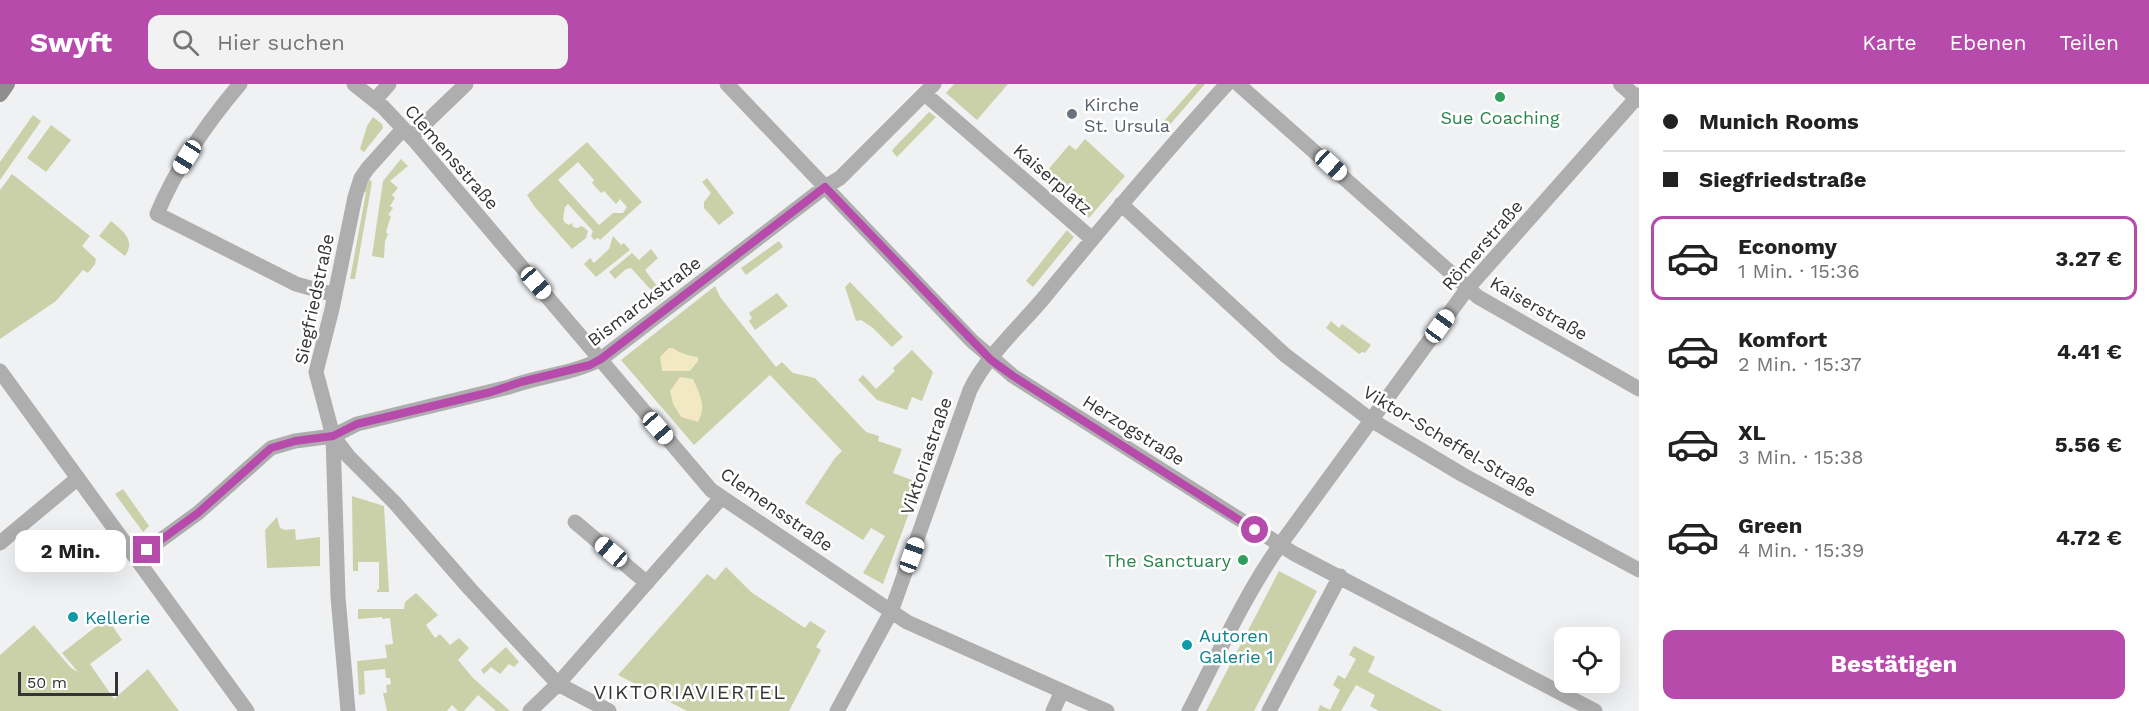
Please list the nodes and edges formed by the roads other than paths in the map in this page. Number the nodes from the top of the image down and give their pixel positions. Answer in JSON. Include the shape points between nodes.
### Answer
{"nodes":[{"id":1,"x":7,"y":84,"type":"edge"},
{"id":2,"x":240,"y":84,"type":"edge"},
{"id":3,"x":354,"y":84,"type":"edge"},
{"id":4,"x":389,"y":84,"type":"edge"},
{"id":5,"x":466,"y":84,"type":"edge"},
{"id":6,"x":727,"y":84,"type":"edge"},
{"id":7,"x":1227,"y":84,"type":"edge"},
{"id":8,"x":1238,"y":84,"type":"edge"},
{"id":9,"x":1621,"y":84,"type":"edge"},
{"id":10,"x":930,"y":89,"type":"edge"},
{"id":11,"x":0,"y":94,"type":"edge"},
{"id":12,"x":1638,"y":97,"type":"edge"},
{"id":13,"x":375,"y":100,"type":"junction"},
{"id":14,"x":407,"y":133,"type":"junction"},
{"id":15,"x":825,"y":187,"type":"junction"},
{"id":16,"x":1120,"y":204,"type":"junction"},
{"id":17,"x":1091,"y":238,"type":"junction"},
{"id":18,"x":1467,"y":288,"type":"junction"},
{"id":19,"x":335,"y":295,"type":"junction"},
{"id":20,"x":601,"y":359,"type":"junction"},
{"id":21,"x":991,"y":360,"type":"junction"},
{"id":22,"x":0,"y":371,"type":"edge"},
{"id":23,"x":1639,"y":389,"type":"edge"},
{"id":24,"x":1371,"y":420,"type":"junction"},
{"id":25,"x":333,"y":436,"type":"junction"},
{"id":26,"x":78,"y":478,"type":"junction"},
{"id":27,"x":721,"y":498,"type":"junction"},
{"id":28,"x":575,"y":522,"type":"dead end"},
{"id":29,"x":0,"y":543,"type":"edge"},
{"id":30,"x":1280,"y":545,"type":"junction"},
{"id":31,"x":136,"y":558,"type":"junction"},
{"id":32,"x":1639,"y":570,"type":"edge"},
{"id":33,"x":1340,"y":576,"type":"junction"},
{"id":34,"x":647,"y":583,"type":"junction"},
{"id":35,"x":891,"y":612,"type":"junction"},
{"id":36,"x":558,"y":684,"type":"junction"},
{"id":37,"x":1062,"y":691,"type":"junction"},
{"id":38,"x":247,"y":711,"type":"edge"},
{"id":39,"x":348,"y":711,"type":"edge"},
{"id":40,"x":530,"y":711,"type":"edge"},
{"id":41,"x":609,"y":711,"type":"edge"},
{"id":42,"x":837,"y":711,"type":"edge"},
{"id":43,"x":1053,"y":711,"type":"edge"},
{"id":44,"x":1107,"y":711,"type":"edge"},
{"id":45,"x":1189,"y":711,"type":"edge"},
{"id":46,"x":1269,"y":711,"type":"edge"},
{"id":47,"x":1595,"y":711,"type":"edge"}],
"edges":[{"from":1,"to":11,"type":"main road"},
{"from":2,"to":19,"type":"street","via":[[202,132],[170,184],[157,214],[296,284]]},
{"from":3,"to":13,"type":"street","name":"Clemensstraße"},
{"from":4,"to":13,"type":"street"},
{"from":5,"to":14,"type":"street","name":"Siegfriedstraße"},
{"from":6,"to":15,"type":"street","name":"Herzogstraße"},
{"from":7,"to":16,"type":"street","name":"Kaiserplatz"},
{"from":8,"to":18,"type":"street","name":"Kaiserstraße"},
{"from":9,"to":12,"type":"street"},
{"from":10,"to":15,"type":"street","name":"Bismarckstraße","via":[[840,178]]},
{"from":10,"to":17,"type":"street","name":"Kaiserplatz"},
{"from":12,"to":18,"type":"street","name":"Römerstraße"},
{"from":13,"to":14,"type":"street","name":"Clemensstraße"},
{"from":14,"to":19,"type":"street","name":"Siegfriedstraße","via":[[361,178]]},
{"from":14,"to":20,"type":"street","name":"Clemensstraße"},
{"from":15,"to":20,"type":"street","name":"Bismarckstraße"},
{"from":15,"to":21,"type":"street","name":"Herzogstraße"},
{"from":16,"to":17,"type":"street","name":"Kaiserplatz"},
{"from":16,"to":24,"type":"street","name":"Viktor-Scheffel-Straße","via":[[1285,355]]},
{"from":17,"to":21,"type":"street","name":"Viktoriastraße"},
{"from":18,"to":23,"type":"street","name":"Kaiserstraße"},
{"from":18,"to":24,"type":"street","name":"Römerstraße"},
{"from":19,"to":25,"type":"street","name":"Siegfriedstraße","via":[[316,372]]},
{"from":20,"to":25,"type":"street","name":"Bismarckstraße","via":[[498,390],[357,424]]},
{"from":20,"to":27,"type":"street","name":"Clemensstraße"},
{"from":21,"to":30,"type":"street","name":"Herzogstraße"},
{"from":21,"to":35,"type":"street","name":"Viktoriastraße","via":[[970,390]]},
{"from":22,"to":26,"type":"street"},
{"from":24,"to":30,"type":"street","name":"Römerstraße"},
{"from":24,"to":32,"type":"street","name":"Viktor-Scheffel-Straße"},
{"from":25,"to":31,"type":"street","via":[[271,448],[198,513]]},
{"from":25,"to":36,"type":"street"},
{"from":25,"to":39,"type":"street","via":[[338,597]]},
{"from":26,"to":29,"type":"street"},
{"from":26,"to":31,"type":"street"},
{"from":27,"to":34,"type":"street"},
{"from":27,"to":35,"type":"street","name":"Clemensstraße"},
{"from":28,"to":34,"type":"street"},
{"from":30,"to":33,"type":"street","name":"Herzogstraße"},
{"from":30,"to":45,"type":"street","name":"Römerstraße"},
{"from":31,"to":38,"type":"street"},
{"from":33,"to":46,"type":"street"},
{"from":33,"to":47,"type":"street","name":"Herzogstraße"},
{"from":34,"to":36,"type":"street"},
{"from":35,"to":37,"type":"street","name":"Clemensstraße"},
{"from":35,"to":42,"type":"street","name":"Viktoriastraße"},
{"from":36,"to":40,"type":"street"},
{"from":36,"to":41,"type":"street"},
{"from":37,"to":43,"type":"street"},
{"from":37,"to":44,"type":"street","name":"Clemensstraße"}]}
